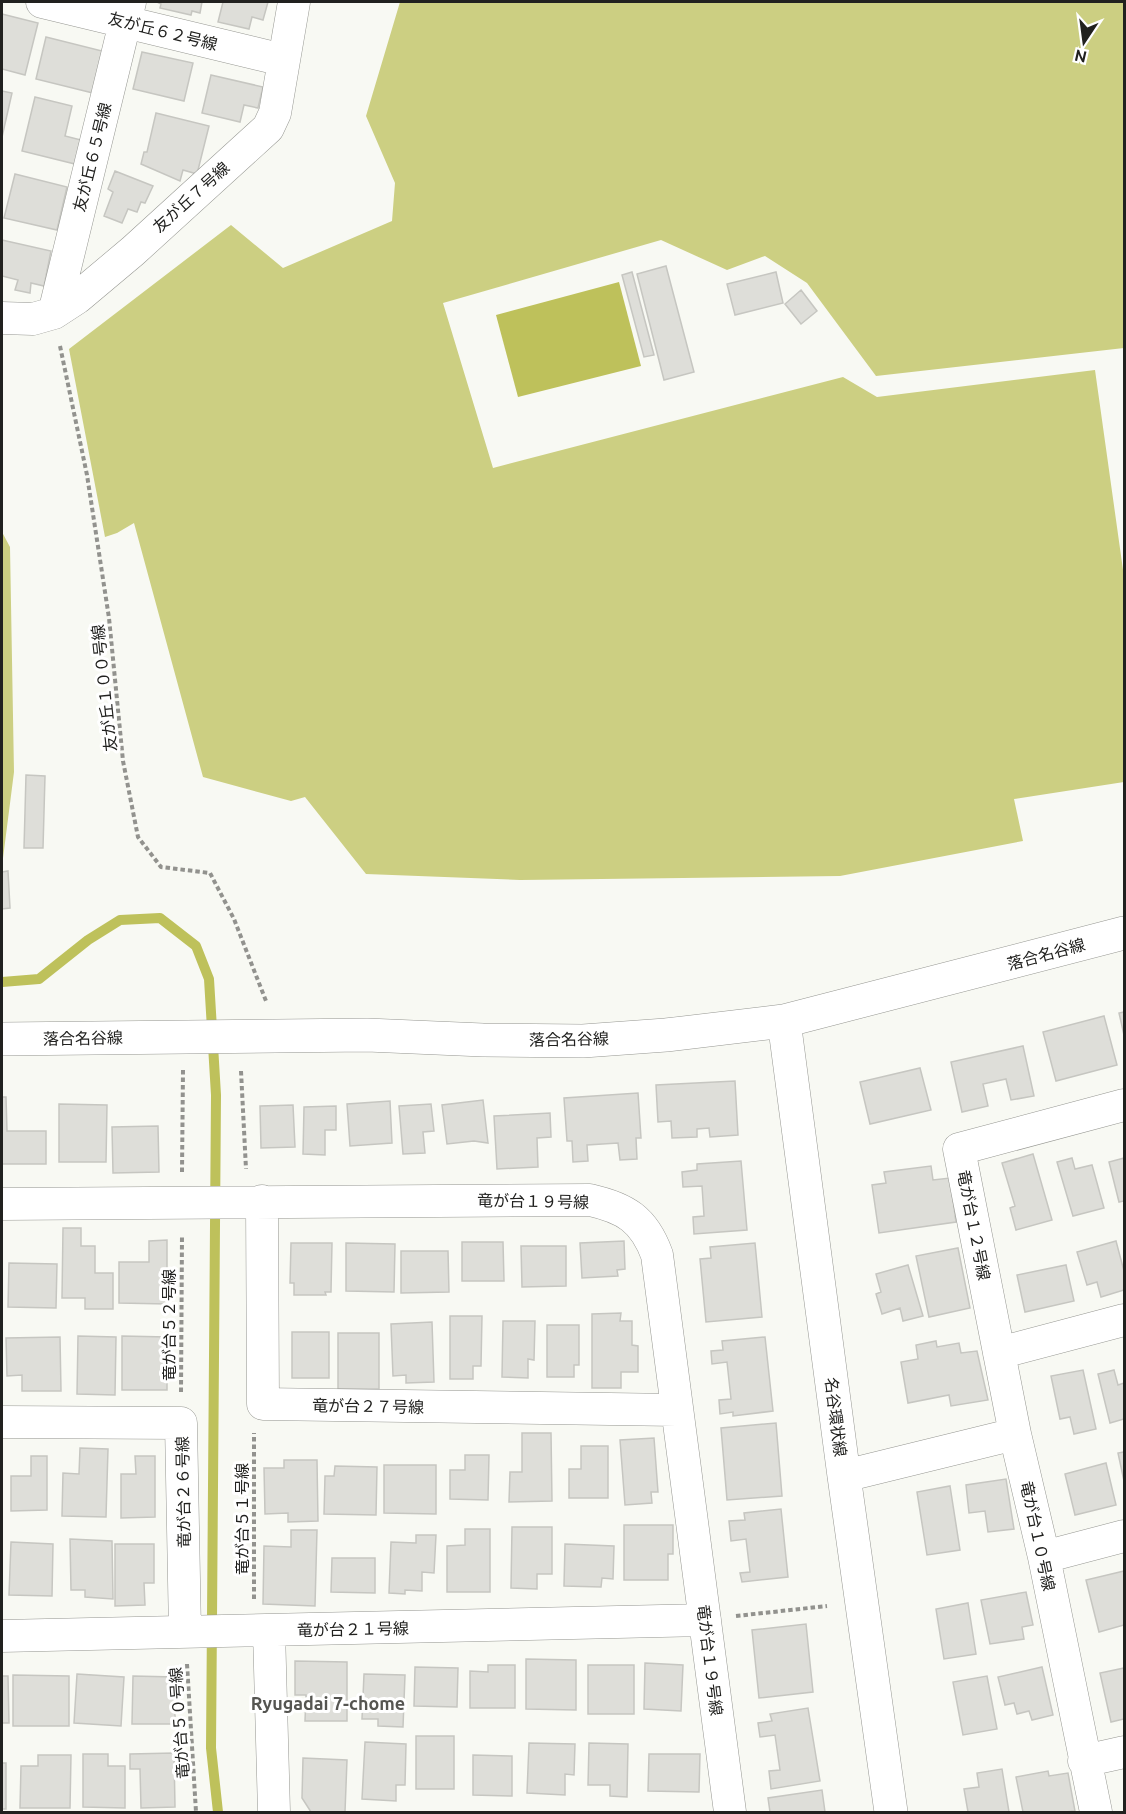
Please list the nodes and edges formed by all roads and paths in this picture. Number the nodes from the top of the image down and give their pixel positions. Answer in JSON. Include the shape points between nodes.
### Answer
{"nodes":[{"id":1,"x":42,"y":2,"type":"edge"},
{"id":2,"x":294,"y":2,"type":"edge"},
{"id":3,"x":128,"y":12,"type":"edge"},
{"id":4,"x":283,"y":60,"type":"junction"},
{"id":5,"x":54,"y":313,"type":"junction"},
{"id":6,"x":2,"y":318,"type":"edge"},
{"id":7,"x":1125,"y":933,"type":"edge"},
{"id":8,"x":266,"y":1001,"type":"dead end"},
{"id":9,"x":784,"y":1021,"type":"junction"},
{"id":10,"x":2,"y":1039,"type":"edge"},
{"id":11,"x":183,"y":1070,"type":"dead end"},
{"id":12,"x":241,"y":1071,"type":"dead end"},
{"id":13,"x":1125,"y":1105,"type":"edge"},
{"id":14,"x":182,"y":1182,"type":"dead end"},
{"id":15,"x":262,"y":1201,"type":"junction"},
{"id":16,"x":2,"y":1204,"type":"edge"},
{"id":17,"x":182,"y":1227,"type":"dead end"},
{"id":18,"x":1125,"y":1320,"type":"edge"},
{"id":19,"x":999,"y":1353,"type":"junction"},
{"id":20,"x":263,"y":1404,"type":"junction"},
{"id":21,"x":677,"y":1410,"type":"junction"},
{"id":22,"x":2,"y":1422,"type":"edge"},
{"id":23,"x":181,"y":1423,"type":"junction"},
{"id":24,"x":1015,"y":1434,"type":"junction"},
{"id":25,"x":844,"y":1476,"type":"junction"},
{"id":26,"x":1125,"y":1536,"type":"edge"},
{"id":27,"x":1044,"y":1557,"type":"junction"},
{"id":28,"x":827,"y":1606,"type":"dead end"},
{"id":29,"x":705,"y":1620,"type":"junction"},
{"id":30,"x":257,"y":1630,"type":"junction"},
{"id":31,"x":194,"y":1631,"type":"junction"},
{"id":32,"x":2,"y":1636,"type":"edge"},
{"id":33,"x":1125,"y":1752,"type":"edge"},
{"id":34,"x":1084,"y":1761,"type":"junction"},
{"id":35,"x":196,"y":1812,"type":"edge"},
{"id":36,"x":274,"y":1812,"type":"edge"},
{"id":37,"x":730,"y":1812,"type":"edge"},
{"id":38,"x":891,"y":1812,"type":"edge"},
{"id":39,"x":1096,"y":1812,"type":"edge"}],
"edges":[{"from":1,"to":3,"type":"street","name":"友が丘６２号線"},
{"from":2,"to":4,"type":"street","name":"友が丘７号線"},
{"from":3,"to":4,"type":"street","name":"友が丘６２号線"},
{"from":3,"to":5,"type":"street","name":"友が丘６５号線"},
{"from":4,"to":5,"type":"street","name":"友が丘７号線","via":[[275,113],[268,128],[133,250]]},
{"from":5,"to":6,"type":"street","name":"友が丘７号線","via":[[33,319]]},
{"from":5,"to":8,"type":"path","name":"友が丘１００号線","via":[[87,475],[109,618],[123,761],[138,837],[160,867],[210,873],[234,919]]},
{"from":7,"to":9,"type":"street","name":"落合名谷線"},
{"from":9,"to":10,"type":"street","name":"落合名谷線","via":[[583,1041],[367,1035]]},
{"from":9,"to":25,"type":"street","name":"名谷環状線"},
{"from":11,"to":14,"type":"path"},
{"from":12,"to":15,"type":"path","via":[[246,1179]]},
{"from":13,"to":19,"type":"street","name":"竜が台１２号線","via":[[959,1149]]},
{"from":15,"to":16,"type":"street","name":"竜が台１９号線"},
{"from":15,"to":20,"type":"street"},
{"from":15,"to":21,"type":"street","name":"竜が台１９号線","via":[[590,1200],[615,1206],[634,1217],[657,1255]]},
{"from":17,"to":23,"type":"path","name":"竜が台５２号線"},
{"from":18,"to":19,"type":"street"},
{"from":19,"to":24,"type":"street","name":"竜が台１２号線"},
{"from":20,"to":21,"type":"street","name":"竜が台２７号線"},
{"from":20,"to":30,"type":"path","name":"竜が台５１号線","via":[[254,1429]]},
{"from":21,"to":29,"type":"street","name":"竜が台１９号線"},
{"from":22,"to":23,"type":"street","name":"竜が台２６号線"},
{"from":23,"to":31,"type":"street","name":"竜が台２６号線"},
{"from":24,"to":25,"type":"street"},
{"from":24,"to":27,"type":"street","name":"竜が台１０号線"},
{"from":25,"to":38,"type":"street","name":"名谷環状線"},
{"from":26,"to":27,"type":"street"},
{"from":27,"to":34,"type":"street","name":"竜が台１０号線"},
{"from":28,"to":29,"type":"path"},
{"from":29,"to":30,"type":"street","name":"竜が台２１号線"},
{"from":29,"to":37,"type":"street","name":"竜が台１９号線"},
{"from":30,"to":31,"type":"street","name":"竜が台２１号線"},
{"from":30,"to":36,"type":"street"},
{"from":31,"to":32,"type":"street","name":"竜が台２１号線"},
{"from":31,"to":35,"type":"path","name":"竜が台５０号線"},
{"from":33,"to":34,"type":"street"},
{"from":34,"to":39,"type":"street","name":"竜が台１０号線"}]}
